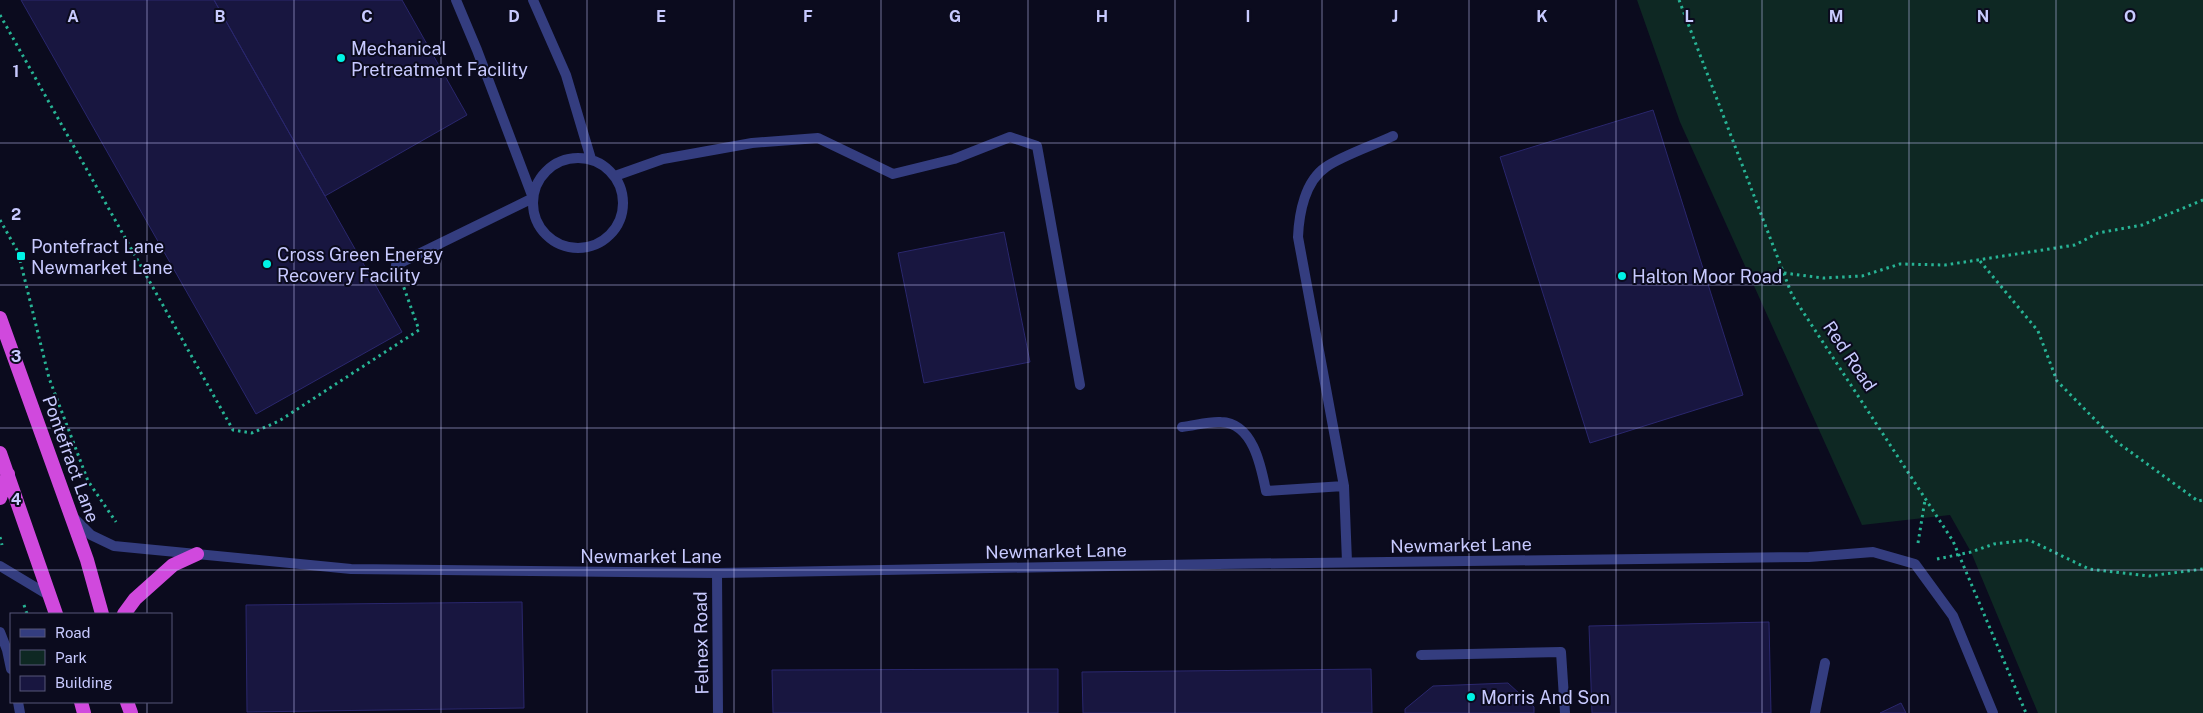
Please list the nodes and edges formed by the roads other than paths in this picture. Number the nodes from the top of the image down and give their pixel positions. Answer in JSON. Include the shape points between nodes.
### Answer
{"nodes":[{"id":1,"x":456,"y":0,"type":"edge"},
{"id":2,"x":532,"y":0,"type":"edge"},
{"id":3,"x":1393,"y":136,"type":"dead end"},
{"id":4,"x":591,"y":160,"type":"junction"},
{"id":5,"x":615,"y":176,"type":"junction"},
{"id":6,"x":533,"y":198,"type":"junction"},
{"id":7,"x":396,"y":265,"type":"road end"},
{"id":8,"x":0,"y":318,"type":"edge"},
{"id":9,"x":1080,"y":385,"type":"dead end"},
{"id":10,"x":1182,"y":427,"type":"dead end"},
{"id":11,"x":0,"y":453,"type":"edge"},
{"id":12,"x":8,"y":474,"type":"junction"},
{"id":13,"x":1344,"y":486,"type":"junction"},
{"id":14,"x":0,"y":498,"type":"edge"},
{"id":15,"x":70,"y":514,"type":"junction"},
{"id":16,"x":197,"y":554,"type":"junction"},
{"id":17,"x":1347,"y":562,"type":"junction"},
{"id":18,"x":0,"y":566,"type":"edge"},
{"id":19,"x":717,"y":573,"type":"junction"},
{"id":20,"x":50,"y":596,"type":"junction"},
{"id":21,"x":56,"y":613,"type":"edge"},
{"id":22,"x":102,"y":613,"type":"edge"},
{"id":23,"x":125,"y":613,"type":"edge"},
{"id":24,"x":0,"y":632,"type":"edge"},
{"id":25,"x":1421,"y":655,"type":"dead end"},
{"id":26,"x":1825,"y":663,"type":"dead end"},
{"id":27,"x":10,"y":664,"type":"edge"},
{"id":28,"x":718,"y":713,"type":"edge"},
{"id":29,"x":1566,"y":713,"type":"edge"},
{"id":30,"x":1815,"y":713,"type":"edge"},
{"id":31,"x":1993,"y":713,"type":"edge"}],
"edges":[{"from":1,"to":6,"type":"street"},
{"from":2,"to":4,"type":"street","via":[[566,75]]},
{"from":3,"to":13,"type":"street","via":[[1326,167],[1313,180],[1298,223]]},
{"from":4,"to":5,"type":"street"},
{"from":4,"to":6,"type":"street","via":[[575,158],[560,161],[546,170],[537,183]]},
{"from":5,"to":6,"type":"street","via":[[624,204],[621,218],[614,232],[590,248],[568,248],[548,238],[533,213]]},
{"from":5,"to":9,"type":"street","via":[[663,159],[752,143],[818,138],[893,174],[954,159],[1010,137],[1037,146]]},
{"from":6,"to":7,"type":"street"},
{"from":8,"to":15,"type":"highway","name":"Pontefract Lane"},
{"from":10,"to":13,"type":"street","via":[[1222,422],[1241,429],[1261,466],[1266,492]]},
{"from":11,"to":12,"type":"highway"},
{"from":12,"to":14,"type":"highway"},
{"from":12,"to":20,"type":"highway"},
{"from":13,"to":17,"type":"street"},
{"from":15,"to":16,"type":"street","name":"Newmarket Lane","via":[[91,535],[114,546]]},
{"from":15,"to":22,"type":"highway","name":"Pontefract Lane"},
{"from":16,"to":19,"type":"street","name":"Newmarket Lane","via":[[351,568]]},
{"from":16,"to":23,"type":"highway","via":[[173,565],[135,599]]},
{"from":17,"to":19,"type":"street","name":"Newmarket Lane"},
{"from":17,"to":31,"type":"street","name":"Newmarket Lane","via":[[1809,557],[1873,552],[1915,564],[1953,616]]},
{"from":18,"to":20,"type":"street"},
{"from":19,"to":28,"type":"street","name":"Felnex Road"},
{"from":20,"to":21,"type":"highway"},
{"from":24,"to":27,"type":"street"},
{"from":25,"to":29,"type":"street","via":[[1561,652]]},
{"from":26,"to":30,"type":"street"}]}
